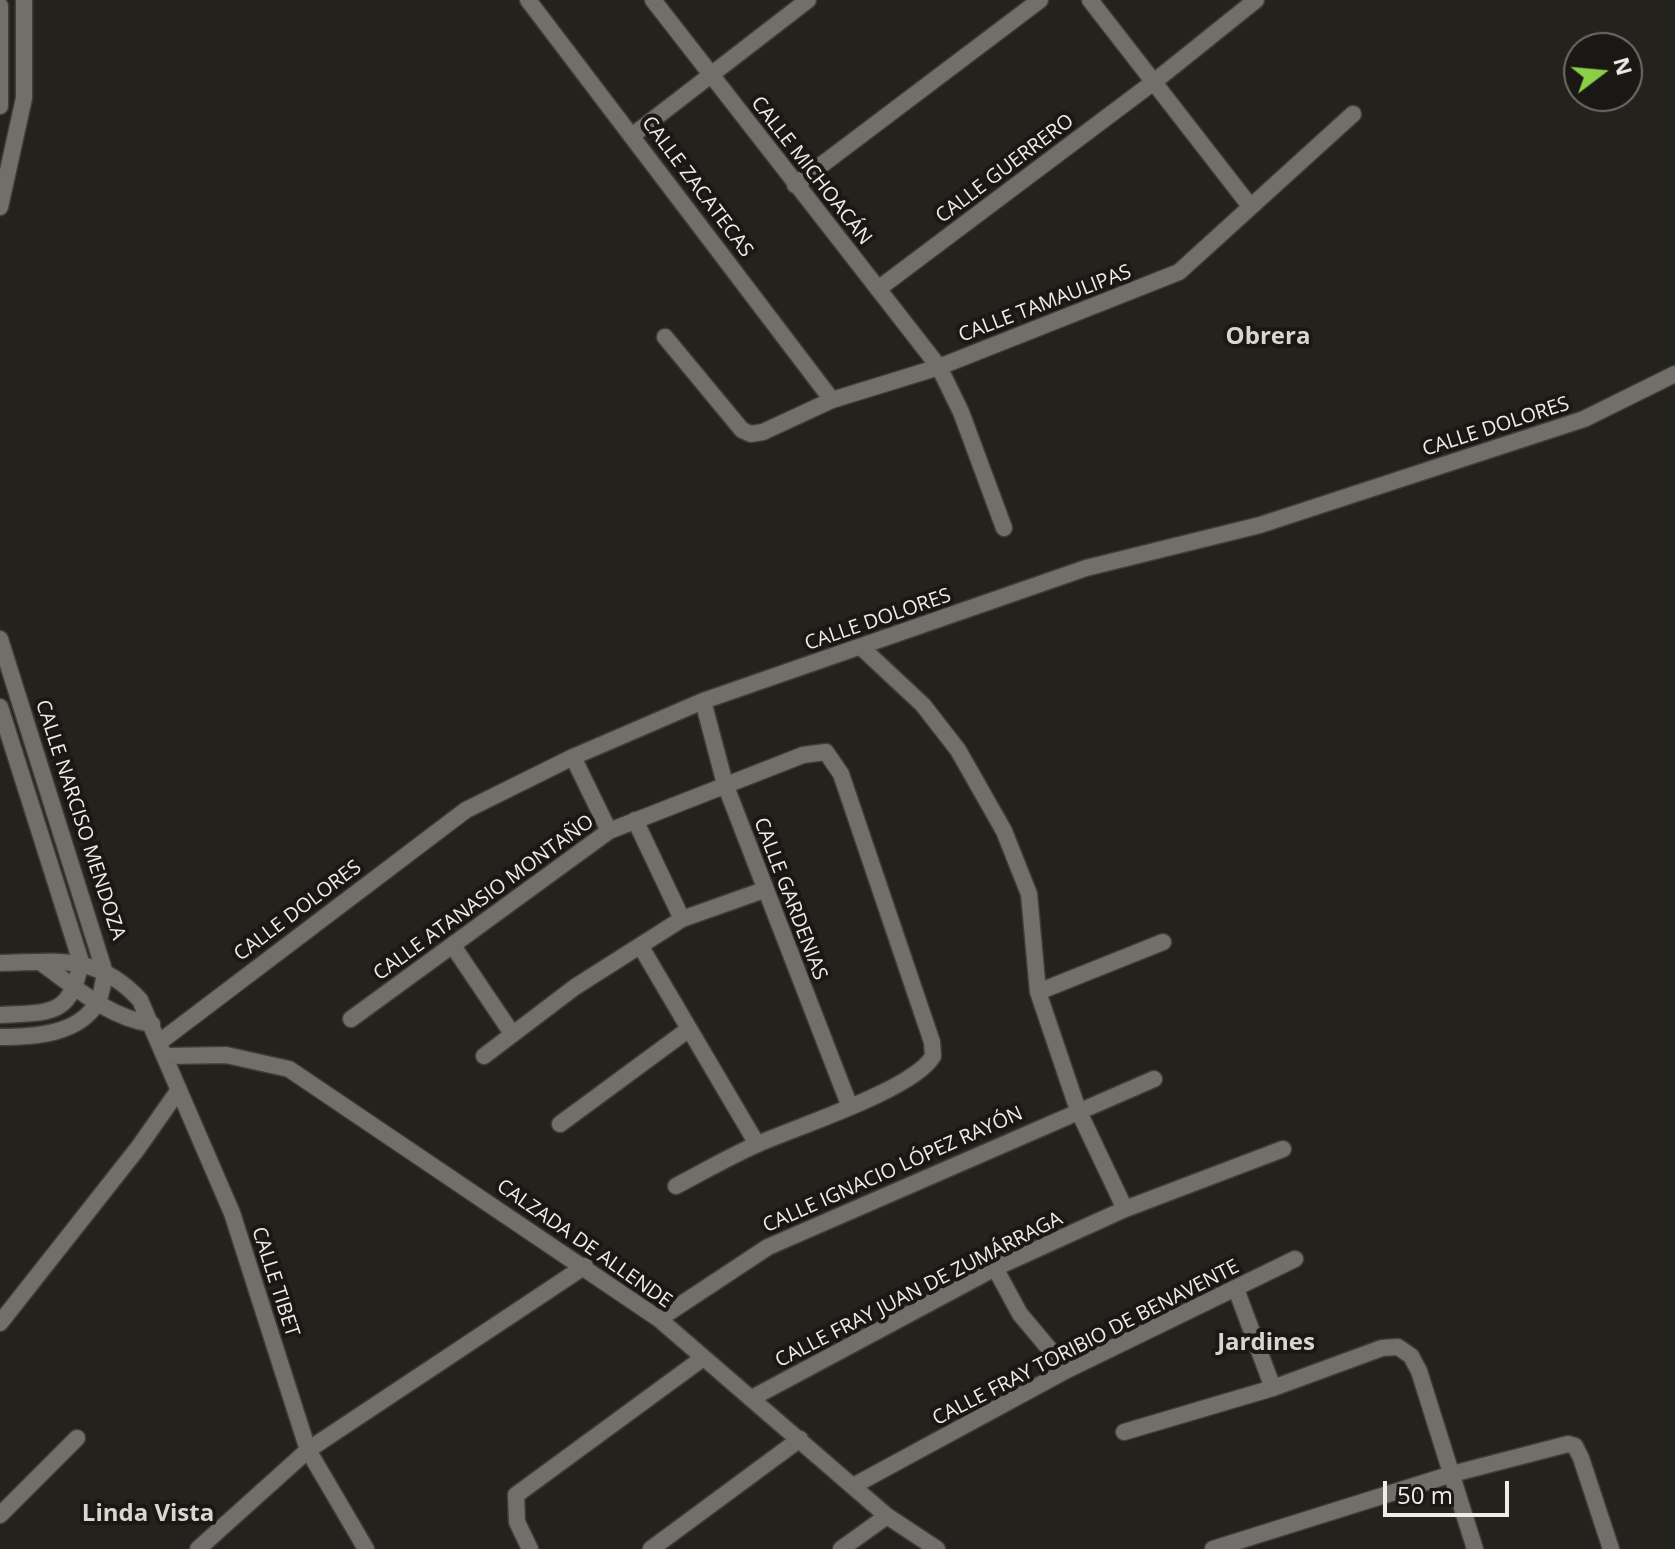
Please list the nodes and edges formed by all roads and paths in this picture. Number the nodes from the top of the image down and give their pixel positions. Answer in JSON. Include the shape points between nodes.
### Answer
{"nodes":[{"id":1,"x":24,"y":0,"type":"edge"},
{"id":2,"x":528,"y":0,"type":"edge"},
{"id":3,"x":653,"y":0,"type":"edge"},
{"id":4,"x":808,"y":0,"type":"edge"},
{"id":5,"x":1040,"y":0,"type":"edge"},
{"id":6,"x":1090,"y":0,"type":"edge"},
{"id":7,"x":1256,"y":0,"type":"edge"},
{"id":8,"x":0,"y":6,"type":"edge"},
{"id":9,"x":710,"y":74,"type":"junction"},
{"id":10,"x":1155,"y":81,"type":"junction"},
{"id":11,"x":0,"y":106,"type":"edge"},
{"id":12,"x":1353,"y":114,"type":"dead end"},
{"id":13,"x":633,"y":135,"type":"junction"},
{"id":14,"x":795,"y":185,"type":"junction"},
{"id":15,"x":1250,"y":206,"type":"junction"},
{"id":16,"x":0,"y":207,"type":"edge"},
{"id":17,"x":878,"y":289,"type":"junction"},
{"id":18,"x":665,"y":337,"type":"dead end"},
{"id":19,"x":939,"y":367,"type":"junction"},
{"id":20,"x":1675,"y":374,"type":"edge"},
{"id":21,"x":832,"y":400,"type":"junction"},
{"id":22,"x":1004,"y":528,"type":"dead end"},
{"id":23,"x":0,"y":639,"type":"edge"},
{"id":24,"x":862,"y":648,"type":"junction"},
{"id":25,"x":703,"y":701,"type":"junction"},
{"id":26,"x":0,"y":707,"type":"edge"},
{"id":27,"x":573,"y":757,"type":"junction"},
{"id":28,"x":725,"y":784,"type":"junction"},
{"id":29,"x":635,"y":820,"type":"junction"},
{"id":30,"x":609,"y":831,"type":"junction"},
{"id":31,"x":764,"y":890,"type":"junction"},
{"id":32,"x":682,"y":919,"type":"junction"},
{"id":33,"x":1163,"y":942,"type":"dead end"},
{"id":34,"x":453,"y":946,"type":"junction"},
{"id":35,"x":641,"y":947,"type":"junction"},
{"id":36,"x":40,"y":962,"type":"junction"},
{"id":37,"x":81,"y":962,"type":"junction"},
{"id":38,"x":0,"y":963,"type":"edge"},
{"id":39,"x":105,"y":973,"type":"junction"},
{"id":40,"x":76,"y":989,"type":"junction"},
{"id":41,"x":1038,"y":992,"type":"junction"},
{"id":42,"x":98,"y":1002,"type":"junction"},
{"id":43,"x":0,"y":1015,"type":"edge"},
{"id":44,"x":351,"y":1019,"type":"dead end"},
{"id":45,"x":152,"y":1024,"type":"junction"},
{"id":46,"x":689,"y":1029,"type":"junction"},
{"id":47,"x":511,"y":1032,"type":"junction"},
{"id":48,"x":0,"y":1037,"type":"edge"},
{"id":49,"x":164,"y":1048,"type":"junction"},
{"id":50,"x":484,"y":1056,"type":"dead end"},
{"id":51,"x":1154,"y":1079,"type":"dead end"},
{"id":52,"x":178,"y":1091,"type":"junction"},
{"id":53,"x":850,"y":1107,"type":"junction"},
{"id":54,"x":1078,"y":1110,"type":"junction"},
{"id":55,"x":560,"y":1124,"type":"dead end"},
{"id":56,"x":757,"y":1144,"type":"junction"},
{"id":57,"x":1283,"y":1149,"type":"dead end"},
{"id":58,"x":676,"y":1186,"type":"dead end"},
{"id":59,"x":1125,"y":1209,"type":"junction"},
{"id":60,"x":1295,"y":1259,"type":"dead end"},
{"id":61,"x":585,"y":1266,"type":"junction"},
{"id":62,"x":995,"y":1268,"type":"junction"},
{"id":63,"x":1236,"y":1289,"type":"junction"},
{"id":64,"x":659,"y":1319,"type":"junction"},
{"id":65,"x":0,"y":1323,"type":"edge"},
{"id":66,"x":703,"y":1358,"type":"junction"},
{"id":67,"x":1067,"y":1370,"type":"junction"},
{"id":68,"x":1273,"y":1388,"type":"junction"},
{"id":69,"x":752,"y":1398,"type":"junction"},
{"id":70,"x":1124,"y":1432,"type":"dead end"},
{"id":71,"x":77,"y":1438,"type":"dead end"},
{"id":72,"x":800,"y":1439,"type":"junction"},
{"id":73,"x":308,"y":1450,"type":"junction"},
{"id":74,"x":1452,"y":1474,"type":"junction"},
{"id":75,"x":853,"y":1486,"type":"junction"},
{"id":76,"x":0,"y":1515,"type":"edge"},
{"id":77,"x":887,"y":1516,"type":"junction"},
{"id":78,"x":198,"y":1549,"type":"edge"},
{"id":79,"x":366,"y":1549,"type":"edge"},
{"id":80,"x":530,"y":1549,"type":"edge"},
{"id":81,"x":651,"y":1549,"type":"edge"},
{"id":82,"x":841,"y":1549,"type":"edge"},
{"id":83,"x":937,"y":1549,"type":"edge"},
{"id":84,"x":1213,"y":1549,"type":"edge"},
{"id":85,"x":1475,"y":1549,"type":"edge"},
{"id":86,"x":1611,"y":1549,"type":"edge"}],
"edges":[{"from":1,"to":16,"type":"street","via":[[24,98]]},
{"from":2,"to":13,"type":"street","name":"CALLE ZACATECAS"},
{"from":3,"to":9,"type":"street","name":"CALLE MICHOACÁN"},
{"from":4,"to":9,"type":"street"},
{"from":5,"to":14,"type":"street"},
{"from":6,"to":10,"type":"street"},
{"from":7,"to":10,"type":"street","name":"CALLE GUERRERO"},
{"from":8,"to":11,"type":"street"},
{"from":9,"to":13,"type":"street"},
{"from":9,"to":14,"type":"street","name":"CALLE MICHOACÁN"},
{"from":10,"to":15,"type":"street"},
{"from":10,"to":17,"type":"street","name":"CALLE GUERRERO"},
{"from":12,"to":15,"type":"street","name":"CALLE TAMAULIPAS"},
{"from":13,"to":21,"type":"street","name":"CALLE ZACATECAS"},
{"from":14,"to":17,"type":"street","name":"CALLE MICHOACÁN"},
{"from":15,"to":19,"type":"street","name":"CALLE TAMAULIPAS","via":[[1198,258],[1156,283]]},
{"from":17,"to":19,"type":"street","name":"CALLE MICHOACÁN"},
{"from":18,"to":21,"type":"street","name":"CALLE TAMAULIPAS","via":[[748,434]]},
{"from":19,"to":21,"type":"street","name":"CALLE TAMAULIPAS"},
{"from":19,"to":22,"type":"street","name":"CALLE MICHOACÁN"},
{"from":20,"to":24,"type":"street","name":"CALLE DOLORES","via":[[1550,431],[1260,525],[1086,568]]},
{"from":23,"to":39,"type":"street","name":"CALLE NARCISO MENDOZA"},
{"from":24,"to":25,"type":"street","name":"CALLE DOLORES"},
{"from":24,"to":41,"type":"street","via":[[923,705],[958,750],[1004,831],[1029,894]]},
{"from":25,"to":27,"type":"street","name":"CALLE DOLORES"},
{"from":25,"to":28,"type":"street","name":"CALLE GARDENIAS"},
{"from":26,"to":37,"type":"street","name":"CALLE NARCISO MENDOZA"},
{"from":27,"to":30,"type":"street"},
{"from":27,"to":49,"type":"street","name":"CALLE DOLORES","via":[[466,810]]},
{"from":28,"to":29,"type":"street","name":"CALLE ATANASIO MONTAÑO"},
{"from":28,"to":31,"type":"street","name":"CALLE GARDENIAS"},
{"from":28,"to":53,"type":"street","name":"CALLE ATANASIO MONTAÑO","via":[[803,755],[826,752],[841,774],[933,1056],[919,1072]]},
{"from":29,"to":30,"type":"street","name":"CALLE ATANASIO MONTAÑO"},
{"from":29,"to":32,"type":"street"},
{"from":30,"to":34,"type":"street","name":"CALLE ATANASIO MONTAÑO"},
{"from":31,"to":32,"type":"street"},
{"from":31,"to":53,"type":"street","name":"CALLE GARDENIAS"},
{"from":32,"to":35,"type":"street"},
{"from":33,"to":41,"type":"street"},
{"from":34,"to":44,"type":"street","name":"CALLE ATANASIO MONTAÑO"},
{"from":34,"to":47,"type":"street"},
{"from":35,"to":46,"type":"street"},
{"from":35,"to":47,"type":"street"},
{"from":36,"to":37,"type":"street"},
{"from":36,"to":38,"type":"street"},
{"from":36,"to":40,"type":"street"},
{"from":37,"to":39,"type":"street","name":"CALLE TIBET"},
{"from":37,"to":40,"type":"street","name":"CALLE NARCISO MENDOZA"},
{"from":39,"to":42,"type":"street","name":"CALLE NARCISO MENDOZA"},
{"from":39,"to":45,"type":"street","name":"CALLE TIBET","via":[[140,1000]]},
{"from":40,"to":42,"type":"street"},
{"from":40,"to":43,"type":"street","via":[[61,1005]]},
{"from":41,"to":54,"type":"street"},
{"from":42,"to":45,"type":"street","via":[[122,1017]]},
{"from":42,"to":48,"type":"street","via":[[73,1025],[38,1035]]},
{"from":45,"to":49,"type":"street","name":"CALLE TIBET"},
{"from":46,"to":55,"type":"street"},
{"from":46,"to":56,"type":"street"},
{"from":47,"to":50,"type":"street"},
{"from":49,"to":52,"type":"street","name":"CALLE TIBET"},
{"from":49,"to":61,"type":"street","name":"CALZADA DE ALLENDE","via":[[289,1069]]},
{"from":51,"to":54,"type":"street","name":"CALLE IGNACIO LÓPEZ RAYÓN"},
{"from":52,"to":65,"type":"street"},
{"from":52,"to":73,"type":"street","name":"CALLE TIBET","via":[[232,1213]]},
{"from":53,"to":56,"type":"street"},
{"from":54,"to":59,"type":"street"},
{"from":54,"to":64,"type":"street","name":"CALLE IGNACIO LÓPEZ RAYÓN","via":[[768,1247]]},
{"from":56,"to":58,"type":"street"},
{"from":57,"to":59,"type":"street","name":"CALLE FRAY JUAN DE ZUMÁRRAGA"},
{"from":59,"to":62,"type":"street","name":"CALLE FRAY JUAN DE ZUMÁRRAGA"},
{"from":60,"to":63,"type":"street","name":"CALLE FRAY TORIBIO DE BENAVENTE"},
{"from":61,"to":64,"type":"street","name":"CALZADA DE ALLENDE"},
{"from":61,"to":73,"type":"street"},
{"from":62,"to":67,"type":"street","via":[[1020,1314]]},
{"from":62,"to":69,"type":"street","name":"CALLE FRAY JUAN DE ZUMÁRRAGA"},
{"from":63,"to":67,"type":"street","name":"CALLE FRAY TORIBIO DE BENAVENTE"},
{"from":63,"to":68,"type":"street"},
{"from":64,"to":66,"type":"street","name":"CALZADA DE ALLENDE"},
{"from":66,"to":69,"type":"street","name":"CALZADA DE ALLENDE"},
{"from":66,"to":80,"type":"street","via":[[522,1490],[514,1502]]},
{"from":67,"to":75,"type":"street","name":"CALLE FRAY TORIBIO DE BENAVENTE"},
{"from":68,"to":70,"type":"street"},
{"from":68,"to":74,"type":"street","via":[[1382,1348],[1403,1349],[1419,1371]]},
{"from":69,"to":72,"type":"street","name":"CALZADA DE ALLENDE"},
{"from":71,"to":76,"type":"street"},
{"from":72,"to":75,"type":"street","name":"CALZADA DE ALLENDE"},
{"from":72,"to":81,"type":"street"},
{"from":73,"to":78,"type":"street"},
{"from":73,"to":79,"type":"street","name":"CALLE TIBET"},
{"from":74,"to":84,"type":"street"},
{"from":74,"to":85,"type":"street"},
{"from":74,"to":86,"type":"street","via":[[1575,1446]]},
{"from":75,"to":77,"type":"street","name":"CALZADA DE ALLENDE"},
{"from":77,"to":82,"type":"street"},
{"from":77,"to":83,"type":"street","name":"CALZADA DE ALLENDE"}]}
